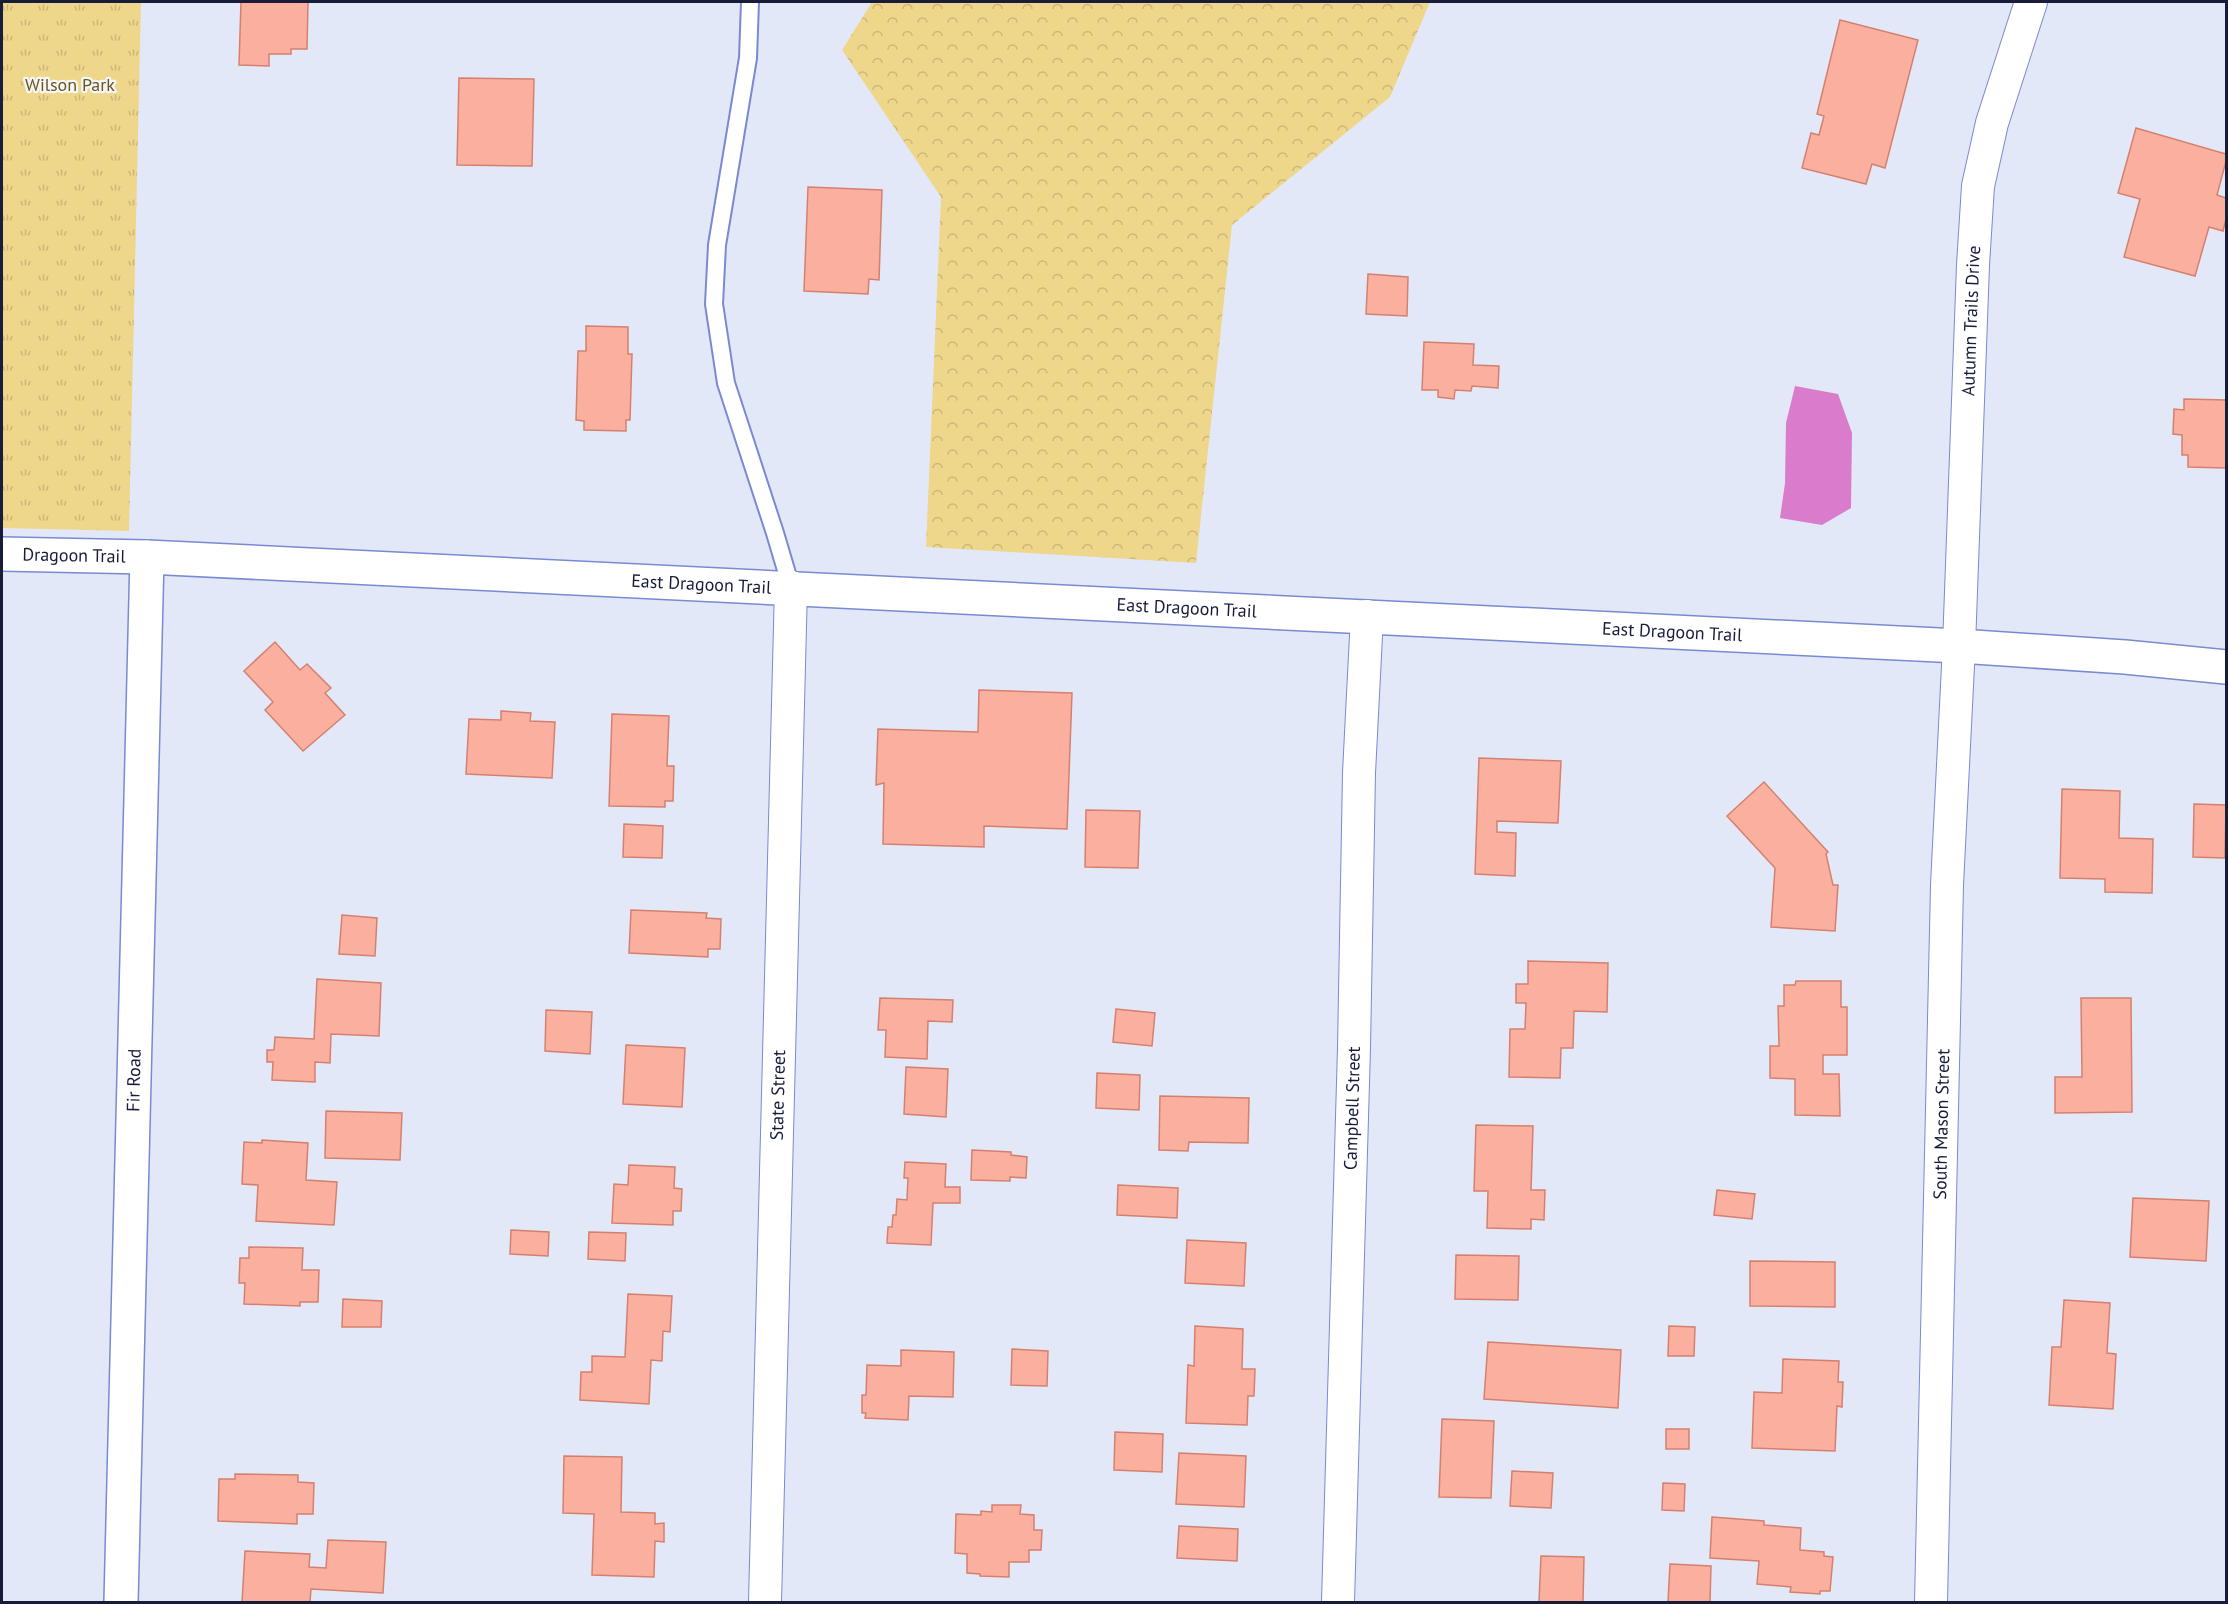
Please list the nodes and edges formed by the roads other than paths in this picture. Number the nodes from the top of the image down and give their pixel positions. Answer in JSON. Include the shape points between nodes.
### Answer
{"nodes":[{"id":1,"x":750,"y":2,"type":"edge"},
{"id":2,"x":2031,"y":2,"type":"edge"},
{"id":3,"x":2,"y":554,"type":"edge"},
{"id":4,"x":147,"y":557,"type":"junction"},
{"id":5,"x":791,"y":587,"type":"junction"},
{"id":6,"x":1367,"y":616,"type":"junction"},
{"id":7,"x":1959,"y":646,"type":"junction"},
{"id":8,"x":2226,"y":667,"type":"edge"},
{"id":9,"x":121,"y":1602,"type":"edge"},
{"id":10,"x":765,"y":1602,"type":"edge"},
{"id":11,"x":1338,"y":1602,"type":"edge"},
{"id":12,"x":1931,"y":1602,"type":"edge"}],
"edges":[{"from":1,"to":5,"type":"lane","via":[[748,58],[717,245],[714,304],[726,383]]},
{"from":2,"to":7,"type":"street","name":"Autumn Trails Drive","via":[[1992,123],[1978,186]]},
{"from":3,"to":4,"type":"street","name":"Dragoon Trail"},
{"from":4,"to":5,"type":"street","name":"East Dragoon Trail"},
{"from":4,"to":9,"type":"street","name":"Fir Road"},
{"from":5,"to":6,"type":"street","name":"East Dragoon Trail"},
{"from":5,"to":10,"type":"street","name":"State Street"},
{"from":6,"to":7,"type":"street","name":"East Dragoon Trail"},
{"from":6,"to":11,"type":"street","name":"Campbell Street","via":[[1359,773]]},
{"from":7,"to":8,"type":"street","name":"East Dragoon Trail"},
{"from":7,"to":12,"type":"street","name":"South Mason Street","via":[[1947,885]]}]}
